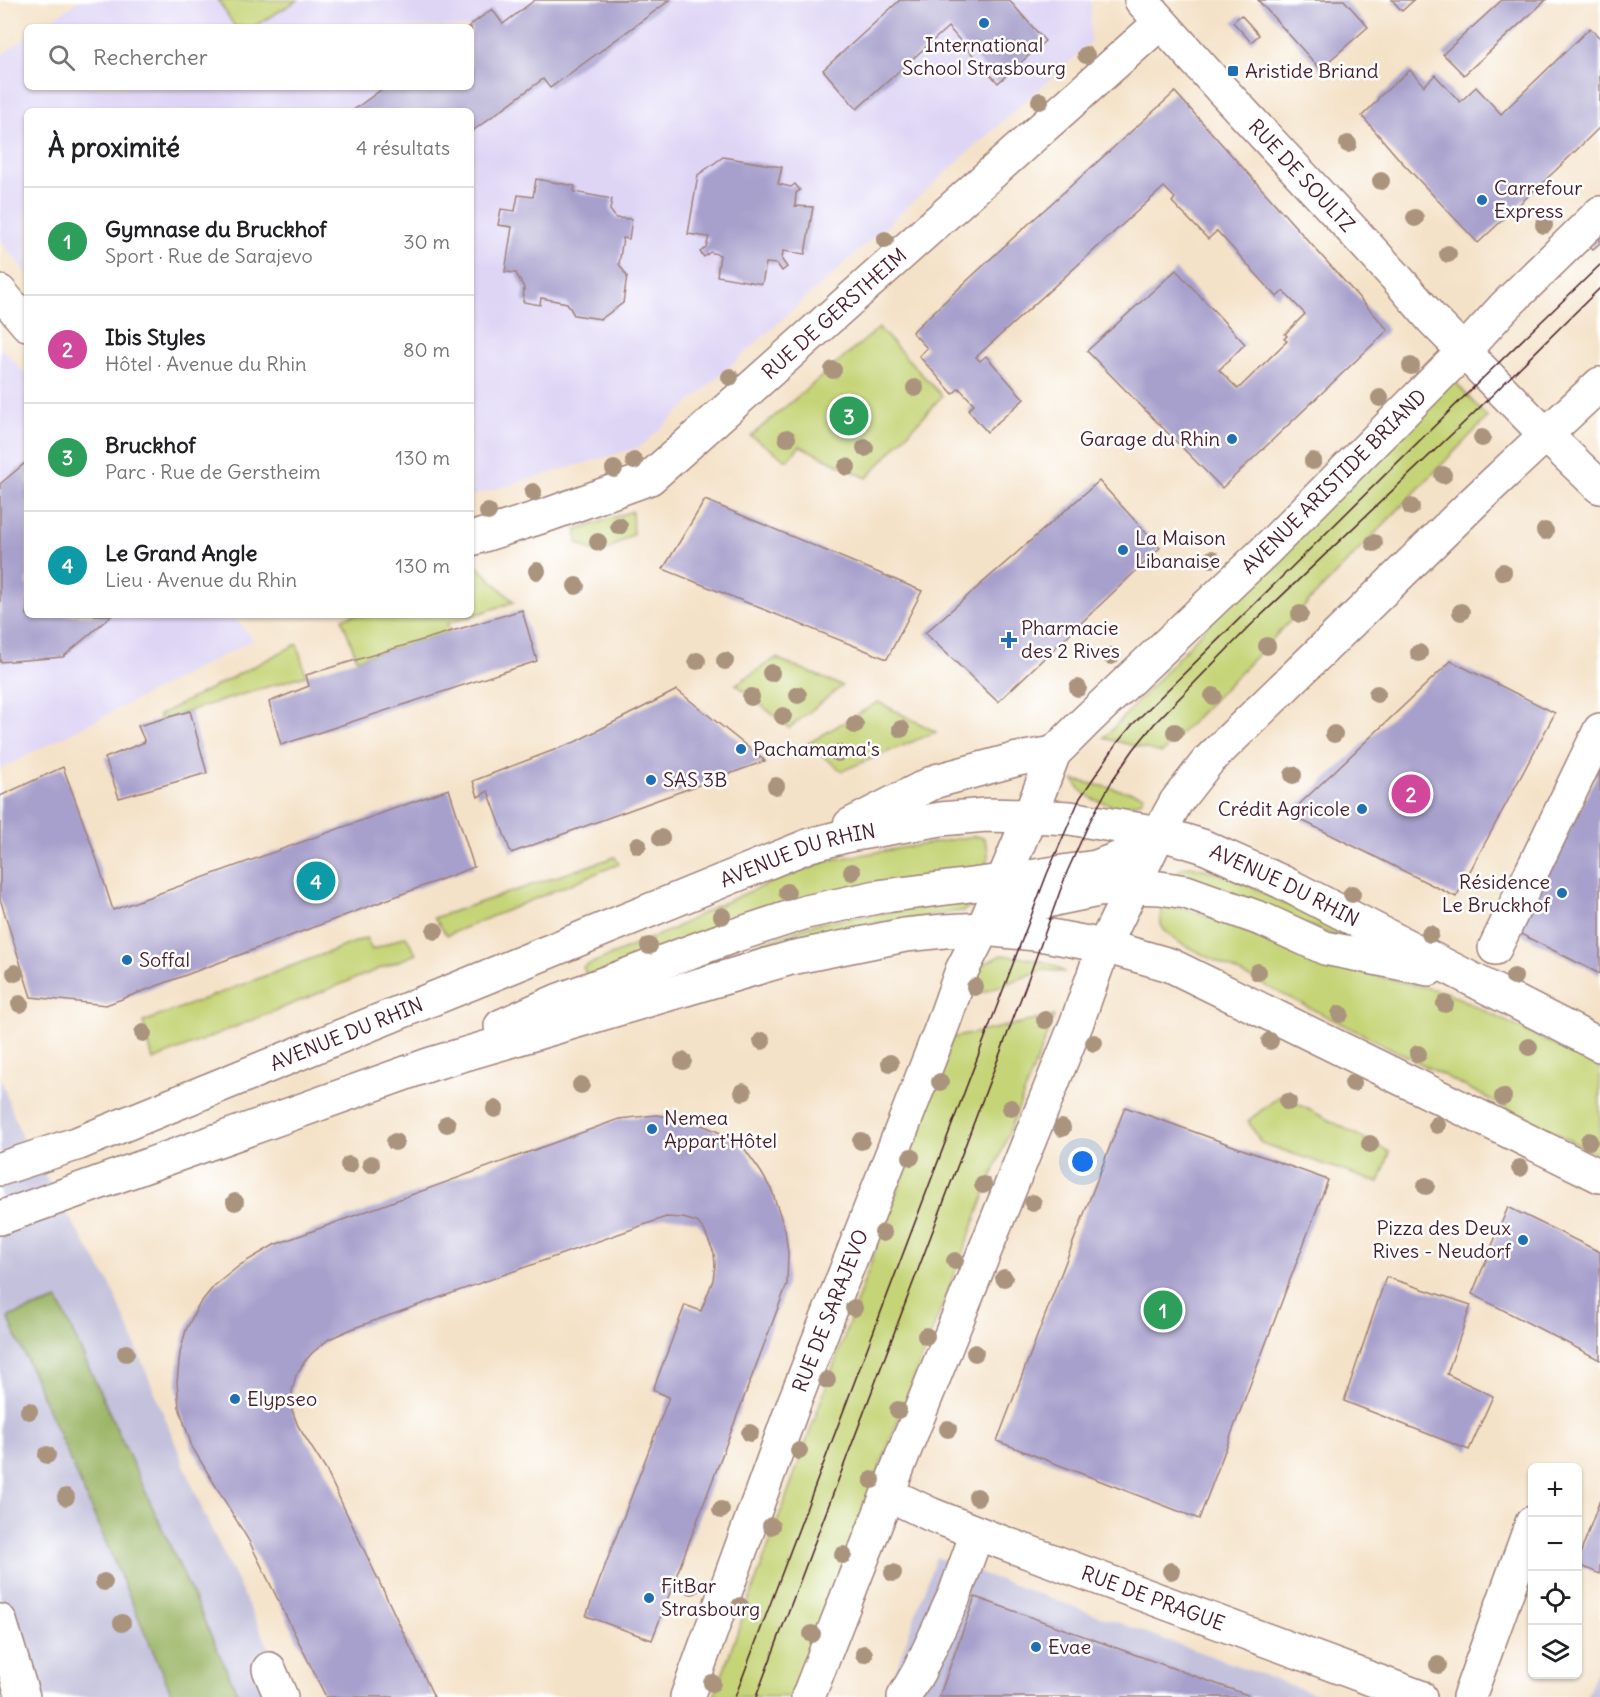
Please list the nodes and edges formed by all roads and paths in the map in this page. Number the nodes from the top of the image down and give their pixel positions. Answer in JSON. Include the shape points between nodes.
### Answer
{"nodes":[{"id":1,"x":1151,"y":11,"type":"edge"},
{"id":2,"x":1600,"y":213,"type":"edge"},
{"id":3,"x":0,"y":292,"type":"edge"},
{"id":4,"x":24,"y":320,"type":"edge"},
{"id":5,"x":1464,"y":351,"type":"junction"},
{"id":6,"x":1600,"y":384,"type":"edge"},
{"id":7,"x":1547,"y":436,"type":"junction"},
{"id":8,"x":1600,"y":487,"type":"edge"},
{"id":9,"x":474,"y":538,"type":"edge"},
{"id":10,"x":1600,"y":730,"type":"edge"},
{"id":11,"x":1054,"y":753,"type":"junction"},
{"id":12,"x":1030,"y":816,"type":"junction"},
{"id":13,"x":1159,"y":833,"type":"junction"},
{"id":14,"x":810,"y":845,"type":"junction"},
{"id":15,"x":1002,"y":881,"type":"junction"},
{"id":16,"x":1132,"y":887,"type":"junction"},
{"id":17,"x":982,"y":929,"type":"junction"},
{"id":18,"x":1104,"y":946,"type":"junction"},
{"id":19,"x":1495,"y":948,"type":"dead end"},
{"id":20,"x":1469,"y":978,"type":"junction"},
{"id":21,"x":1600,"y":1045,"type":"edge"},
{"id":22,"x":431,"y":1064,"type":"junction"},
{"id":23,"x":0,"y":1169,"type":"edge"},
{"id":24,"x":1600,"y":1176,"type":"edge"},
{"id":25,"x":0,"y":1218,"type":"edge"},
{"id":26,"x":888,"y":1494,"type":"junction"},
{"id":27,"x":976,"y":1533,"type":"junction"},
{"id":28,"x":1528,"y":1536,"type":"edge"},
{"id":29,"x":2,"y":1638,"type":"edge"},
{"id":30,"x":23,"y":1697,"type":"edge"},
{"id":31,"x":687,"y":1697,"type":"edge"},
{"id":32,"x":808,"y":1697,"type":"edge"},
{"id":33,"x":904,"y":1697,"type":"edge"},
{"id":34,"x":1420,"y":1697,"type":"edge"},
{"id":35,"x":1469,"y":1697,"type":"edge"}],
"edges":[{"from":1,"to":5,"type":"main road","name":"RUE DE SOULTZ"},
{"from":1,"to":9,"type":"main road","name":"RUE DE GERSTHEIM","via":[[650,478]]},
{"from":2,"to":5,"type":"main road","name":"AVENUE ARISTIDE BRIAND"},
{"from":3,"to":4,"type":"main road"},
{"from":5,"to":7,"type":"main road"},
{"from":5,"to":11,"type":"main road","name":"AVENUE ARISTIDE BRIAND","via":[[1265,551]]},
{"from":6,"to":7,"type":"main road"},
{"from":7,"to":8,"type":"main road"},
{"from":7,"to":13,"type":"main road","via":[[1208,761],[1176,802]]},
{"from":10,"to":19,"type":"main road"},
{"from":11,"to":12,"type":"main road","name":"AVENUE ARISTIDE BRIAND"},
{"from":11,"to":14,"type":"main road","via":[[936,781]]},
{"from":12,"to":13,"type":"main road","name":"AVENUE DU RHIN"},
{"from":12,"to":14,"type":"main road","name":"AVENUE DU RHIN","via":[[942,819]]},
{"from":12,"to":15,"type":"main road","name":"AVENUE ARISTIDE BRIAND"},
{"from":13,"to":15,"type":"main road","via":[[1140,847],[1096,867]]},
{"from":13,"to":16,"type":"main road"},
{"from":13,"to":20,"type":"main road","name":"AVENUE DU RHIN","via":[[1202,846],[1259,871]]},
{"from":14,"to":23,"type":"main road","name":"AVENUE DU RHIN","via":[[79,1143]]},
{"from":15,"to":17,"type":"main road","name":"AVENUE ARISTIDE BRIAND"},
{"from":15,"to":22,"type":"main road","via":[[877,897],[806,912],[557,1001],[492,1029]]},
{"from":16,"to":17,"type":"main road","via":[[1036,904]]},
{"from":16,"to":18,"type":"main road"},
{"from":16,"to":20,"type":"main road","via":[[1186,892],[1325,948]]},
{"from":17,"to":18,"type":"main road"},
{"from":17,"to":22,"type":"main road","via":[[905,935],[791,958]]},
{"from":17,"to":31,"type":"main road","name":"RUE DE SARAJEVO","via":[[962,970],[794,1403]]},
{"from":18,"to":24,"type":"main road","via":[[1180,970]]},
{"from":18,"to":26,"type":"main road"},
{"from":20,"to":21,"type":"main road","name":"AVENUE DU RHIN"},
{"from":22,"to":25,"type":"main road"},
{"from":26,"to":27,"type":"main road","name":"RUE DE PRAGUE"},
{"from":26,"to":32,"type":"main road"},
{"from":27,"to":33,"type":"main road","via":[[955,1594]]},
{"from":27,"to":34,"type":"main road","name":"RUE DE PRAGUE"},
{"from":28,"to":35,"type":"main road"},
{"from":29,"to":30,"type":"main road"}]}
